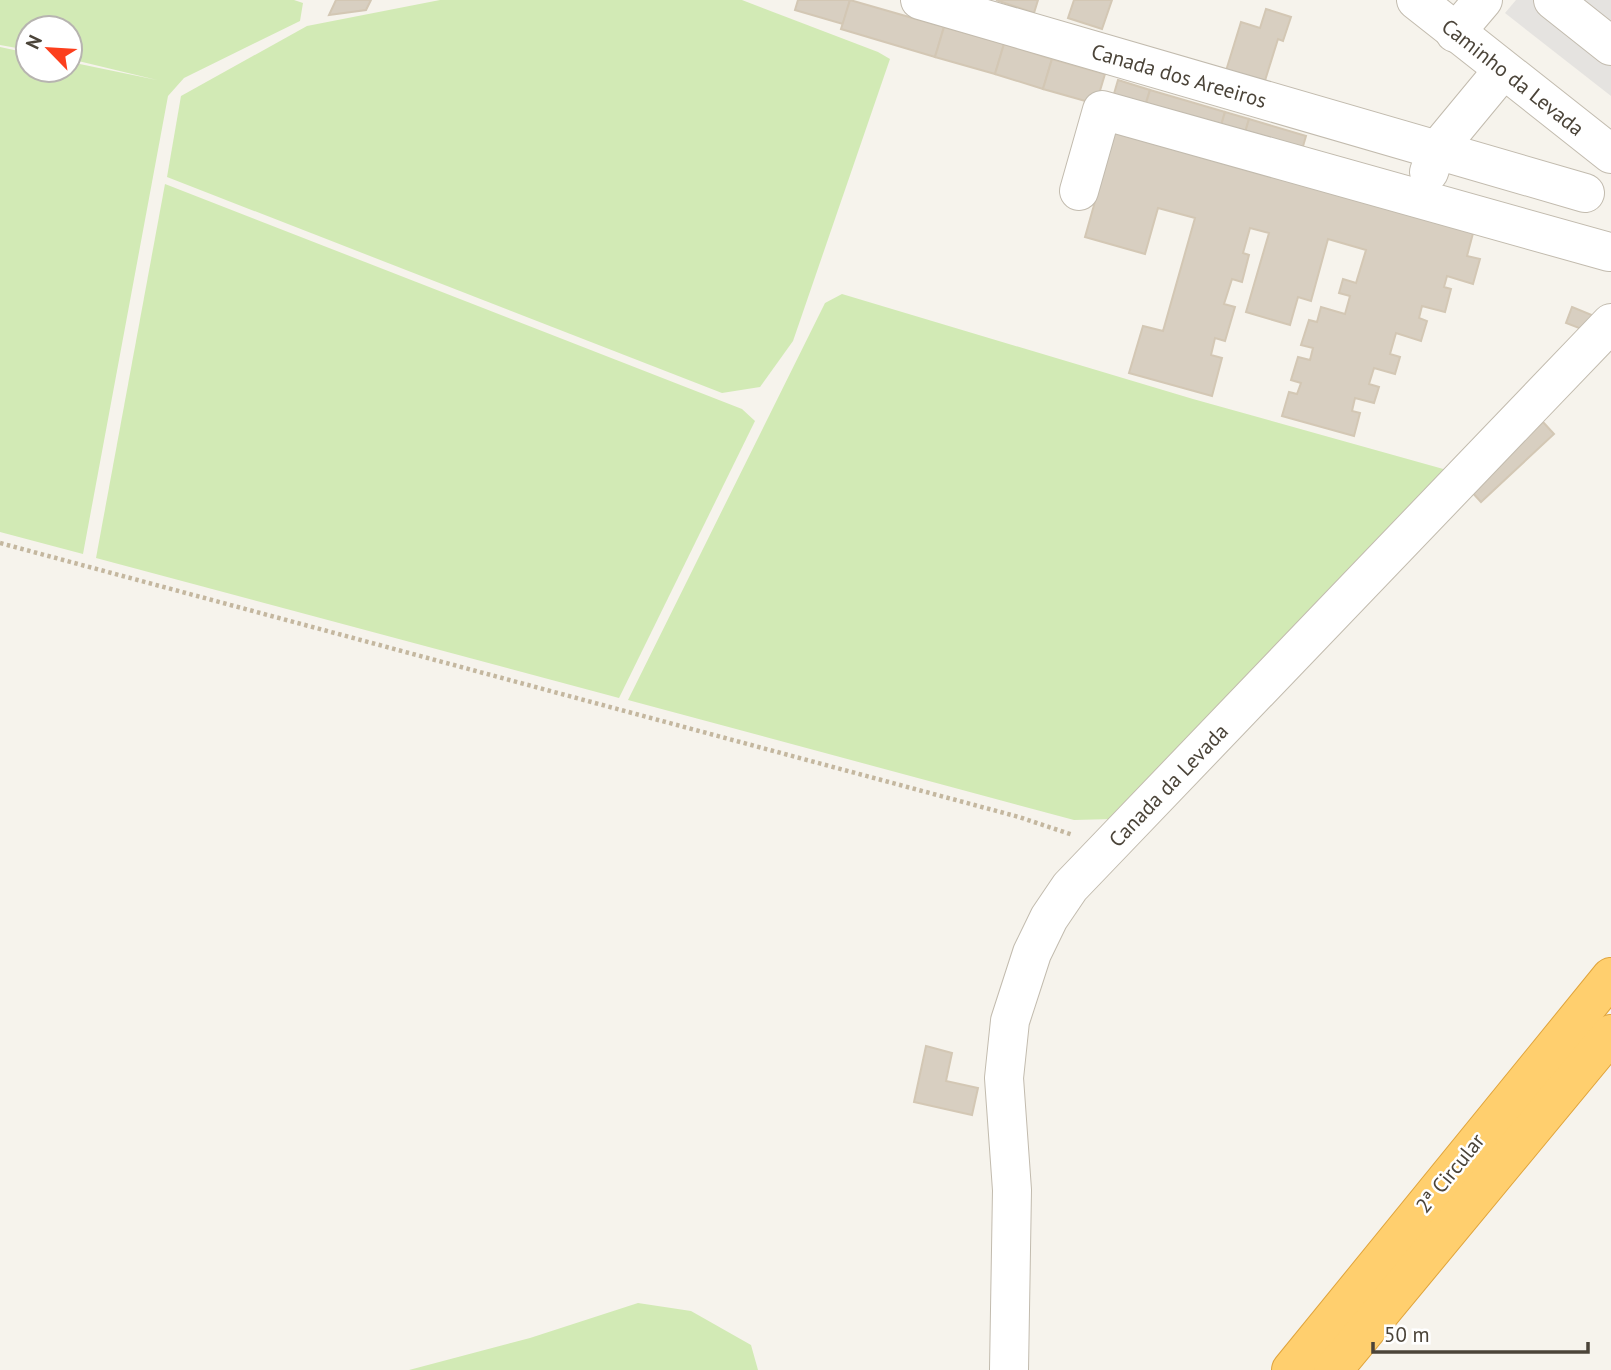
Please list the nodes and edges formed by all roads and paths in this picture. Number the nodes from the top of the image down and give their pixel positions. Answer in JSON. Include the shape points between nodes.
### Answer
{"nodes":[{"id":1,"x":920,"y":0,"type":"edge"},
{"id":2,"x":1416,"y":0,"type":"edge"},
{"id":3,"x":1483,"y":0,"type":"edge"},
{"id":4,"x":1553,"y":0,"type":"edge"},
{"id":5,"x":1455,"y":33,"type":"junction"},
{"id":6,"x":1611,"y":46,"type":"edge"},
{"id":7,"x":1503,"y":70,"type":"junction"},
{"id":8,"x":1436,"y":151,"type":"junction"},
{"id":9,"x":1611,"y":153,"type":"edge"},
{"id":10,"x":1079,"y":191,"type":"dead end"},
{"id":11,"x":1584,"y":193,"type":"dead end"},
{"id":12,"x":1421,"y":199,"type":"junction"},
{"id":13,"x":1609,"y":252,"type":"dead end"},
{"id":14,"x":1611,"y":323,"type":"edge"},
{"id":15,"x":0,"y":543,"type":"edge"},
{"id":16,"x":1108,"y":848,"type":"junction"},
{"id":17,"x":1611,"y":977,"type":"edge"},
{"id":18,"x":1611,"y":1034,"type":"edge"},
{"id":19,"x":1009,"y":1370,"type":"edge"},
{"id":20,"x":1290,"y":1370,"type":"edge"},
{"id":21,"x":1333,"y":1370,"type":"edge"}],
"edges":[{"from":1,"to":8,"type":"street","name":"Canada dos Areeiros"},
{"from":2,"to":5,"type":"street","name":"Caminho da Levada"},
{"from":3,"to":5,"type":"street"},
{"from":4,"to":6,"type":"street"},
{"from":5,"to":7,"type":"street","name":"Caminho da Levada"},
{"from":7,"to":8,"type":"street"},
{"from":7,"to":9,"type":"street","name":"Caminho da Levada"},
{"from":8,"to":11,"type":"street","name":"Canada dos Areeiros"},
{"from":8,"to":12,"type":"street"},
{"from":10,"to":12,"type":"street","via":[[1102,110]]},
{"from":12,"to":13,"type":"street"},
{"from":14,"to":16,"type":"street","name":"Canada da Levada"},
{"from":15,"to":16,"type":"path","via":[[1006,813]]},
{"from":16,"to":19,"type":"street","name":"Canada da Levada","via":[[1070,887],[1049,918],[1032,953],[1010,1021],[1004,1078],[1012,1190]]},
{"from":17,"to":20,"type":"highway","name":"2ª Circular"},
{"from":18,"to":21,"type":"highway","name":"2ª Circular"}]}
